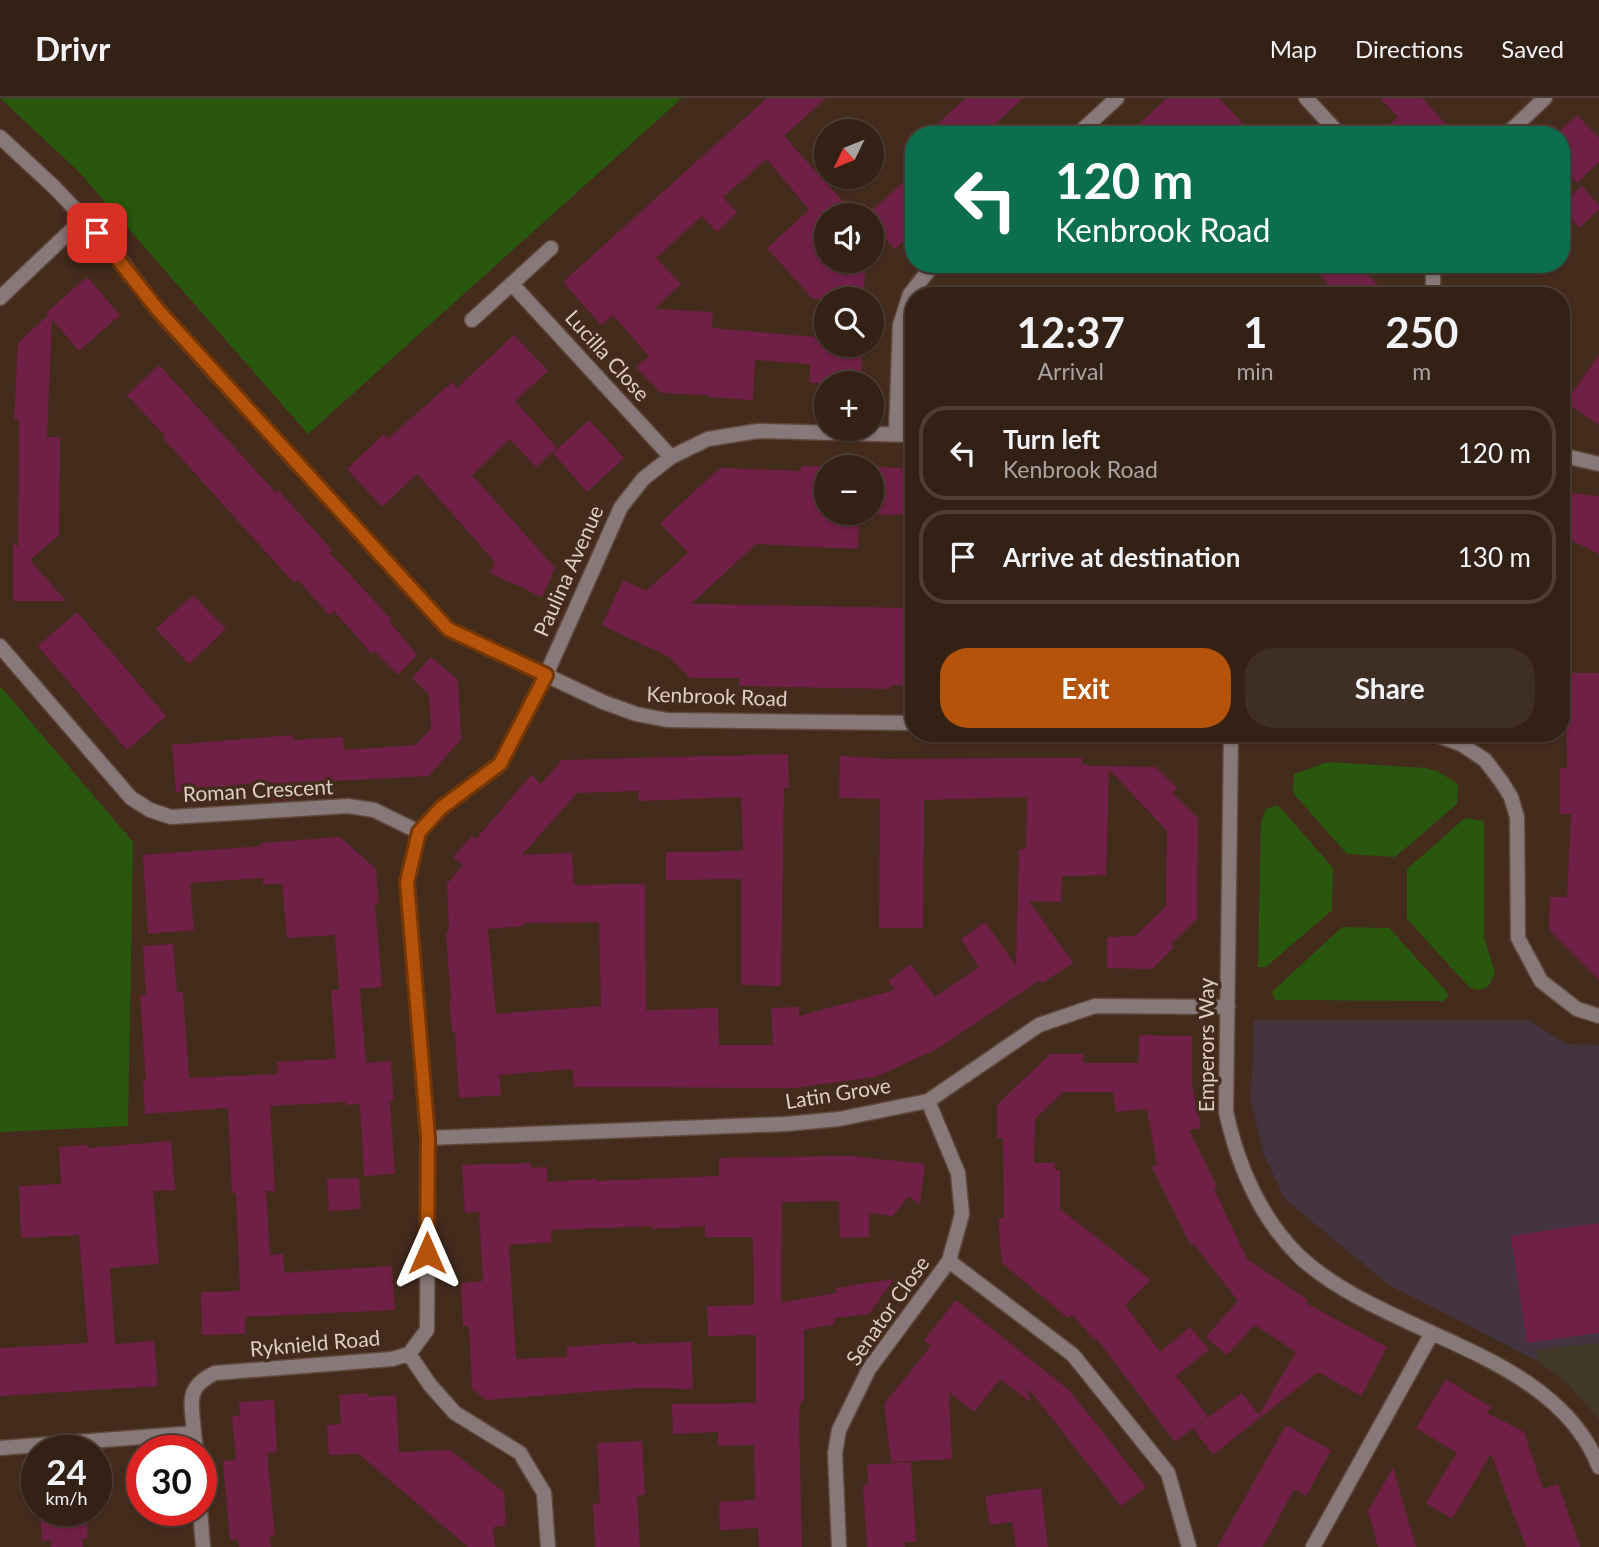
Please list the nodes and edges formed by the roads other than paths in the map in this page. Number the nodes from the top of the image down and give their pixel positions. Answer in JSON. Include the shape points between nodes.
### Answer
{"nodes":[{"id":1,"x":1117,"y":98,"type":"edge"},
{"id":2,"x":1306,"y":98,"type":"edge"},
{"id":3,"x":1545,"y":98,"type":"edge"},
{"id":4,"x":1087,"y":126,"type":"edge"},
{"id":5,"x":1332,"y":126,"type":"edge"},
{"id":6,"x":1515,"y":126,"type":"edge"},
{"id":7,"x":0,"y":137,"type":"edge"},
{"id":8,"x":84,"y":218,"type":"junction"},
{"id":9,"x":551,"y":248,"type":"dead end"},
{"id":10,"x":927,"y":273,"type":"edge"},
{"id":11,"x":512,"y":284,"type":"junction"},
{"id":12,"x":916,"y":287,"type":"edge"},
{"id":13,"x":0,"y":299,"type":"edge"},
{"id":14,"x":905,"y":310,"type":"edge"},
{"id":15,"x":472,"y":320,"type":"dead end"},
{"id":16,"x":896,"y":434,"type":"junction"},
{"id":17,"x":905,"y":434,"type":"edge"},
{"id":18,"x":671,"y":457,"type":"junction"},
{"id":19,"x":1570,"y":457,"type":"edge"},
{"id":20,"x":1599,"y":464,"type":"edge"},
{"id":21,"x":0,"y":646,"type":"edge"},
{"id":22,"x":546,"y":675,"type":"junction"},
{"id":23,"x":905,"y":723,"type":"edge"},
{"id":24,"x":1231,"y":742,"type":"edge"},
{"id":25,"x":1455,"y":742,"type":"edge"},
{"id":26,"x":419,"y":832,"type":"junction"},
{"id":27,"x":1228,"y":1007,"type":"junction"},
{"id":28,"x":1599,"y":1016,"type":"edge"},
{"id":29,"x":928,"y":1101,"type":"junction"},
{"id":30,"x":428,"y":1138,"type":"junction"},
{"id":31,"x":949,"y":1261,"type":"junction"},
{"id":32,"x":1432,"y":1334,"type":"junction"},
{"id":33,"x":410,"y":1354,"type":"junction"},
{"id":34,"x":194,"y":1433,"type":"joint"},
{"id":35,"x":0,"y":1448,"type":"edge"},
{"id":36,"x":1599,"y":1467,"type":"edge"},
{"id":37,"x":202,"y":1526,"type":"edge"},
{"id":38,"x":204,"y":1547,"type":"edge"},
{"id":39,"x":548,"y":1547,"type":"edge"},
{"id":40,"x":839,"y":1547,"type":"edge"},
{"id":41,"x":1189,"y":1547,"type":"edge"},
{"id":42,"x":1313,"y":1547,"type":"edge"}],
"edges":[{"from":1,"to":4,"type":"street"},
{"from":2,"to":5,"type":"street"},
{"from":3,"to":6,"type":"street"},
{"from":7,"to":8,"type":"street","name":"Kenbrook Road"},
{"from":8,"to":13,"type":"street"},
{"from":8,"to":22,"type":"street","name":"Kenbrook Road","via":[[158,310],[448,629]]},
{"from":9,"to":11,"type":"street"},
{"from":10,"to":12,"type":"street"},
{"from":11,"to":15,"type":"street"},
{"from":11,"to":18,"type":"street","name":"Lucilla Close"},
{"from":14,"to":16,"type":"street","via":[[900,325]]},
{"from":16,"to":17,"type":"street","name":"Paulina Avenue"},
{"from":16,"to":18,"type":"street","name":"Paulina Avenue","via":[[758,431],[708,439]]},
{"from":18,"to":22,"type":"street","name":"Paulina Avenue","via":[[643,480],[621,507]]},
{"from":19,"to":20,"type":"street"},
{"from":21,"to":26,"type":"street","name":"Roman Crescent","via":[[131,798],[149,810],[171,817],[348,806],[374,810]]},
{"from":22,"to":23,"type":"street","name":"Kenbrook Road","via":[[636,714],[667,720]]},
{"from":22,"to":26,"type":"street","name":"Ryknield Road","via":[[500,764],[441,808]]},
{"from":24,"to":27,"type":"street","name":"Emperors Way"},
{"from":25,"to":28,"type":"street","via":[[1485,760],[1511,797],[1517,817],[1518,938],[1541,981],[1577,1009]]},
{"from":26,"to":30,"type":"street","name":"Ryknield Road","via":[[407,882]]},
{"from":27,"to":29,"type":"street","name":"Latin Grove","via":[[1095,1006],[1040,1026]]},
{"from":27,"to":32,"type":"street","name":"Emperors Way","via":[[1226,1112],[1234,1148],[1256,1200],[1301,1257],[1354,1296]]},
{"from":29,"to":30,"type":"street","name":"Latin Grove","via":[[786,1125]]},
{"from":29,"to":31,"type":"street","name":"Senator Close","via":[[958,1173],[962,1214]]},
{"from":30,"to":33,"type":"street","name":"Ryknield Road","via":[[427,1330]]},
{"from":31,"to":40,"type":"street","name":"Senator Close","via":[[869,1369],[839,1430],[835,1453]]},
{"from":31,"to":41,"type":"street","via":[[1073,1355],[1168,1473]]},
{"from":32,"to":36,"type":"street","name":"Emperors Way","via":[[1525,1381],[1558,1408]]},
{"from":32,"to":42,"type":"street"},
{"from":33,"to":34,"type":"street","name":"Ryknield Road","via":[[215,1373],[199,1381],[191,1397]]},
{"from":33,"to":39,"type":"street","via":[[455,1413],[520,1453],[544,1493]]},
{"from":34,"to":35,"type":"street"},
{"from":37,"to":38,"type":"street"}]}
